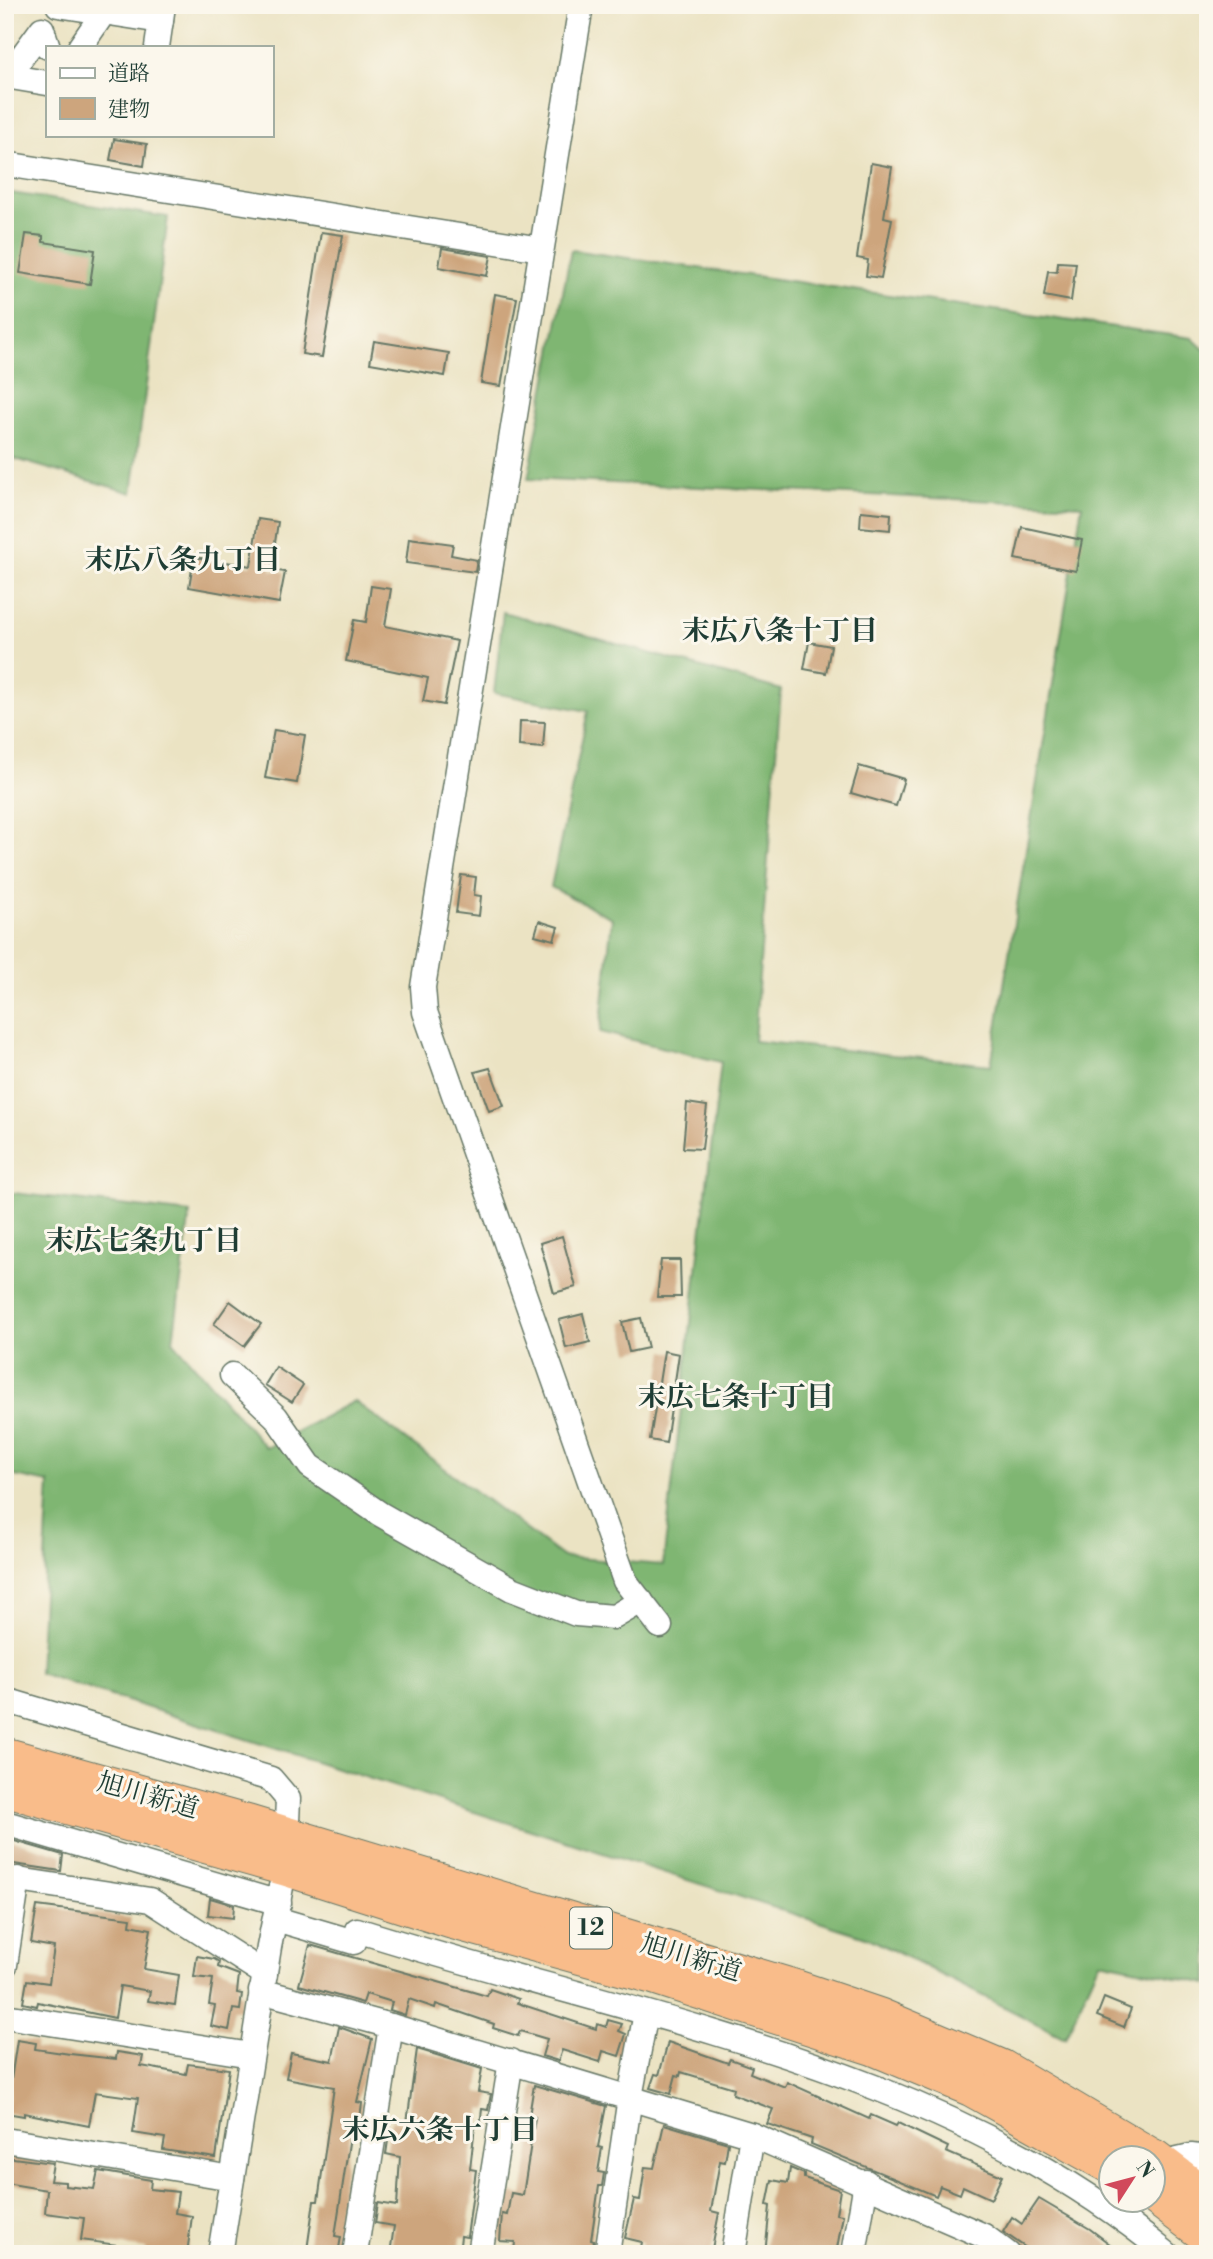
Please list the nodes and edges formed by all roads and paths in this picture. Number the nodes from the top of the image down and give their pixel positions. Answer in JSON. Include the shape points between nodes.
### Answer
{"nodes":[{"id":1,"x":58,"y":5,"type":"edge"},
{"id":2,"x":581,"y":5,"type":"edge"},
{"id":3,"x":88,"y":8,"type":"edge"},
{"id":4,"x":162,"y":13,"type":"edge"},
{"id":5,"x":48,"y":46,"type":"edge"},
{"id":6,"x":80,"y":46,"type":"edge"},
{"id":7,"x":80,"y":46,"type":"edge"},
{"id":8,"x":157,"y":46,"type":"edge"},
{"id":9,"x":6,"y":76,"type":"edge"},
{"id":10,"x":46,"y":83,"type":"edge"},
{"id":11,"x":5,"y":164,"type":"edge"},
{"id":12,"x":541,"y":249,"type":"junction"},
{"id":13,"x":232,"y":1375,"type":"dead end"},
{"id":14,"x":640,"y":1601,"type":"junction"},
{"id":15,"x":660,"y":1626,"type":"dead end"},
{"id":16,"x":5,"y":1700,"type":"edge"},
{"id":17,"x":5,"y":1756,"type":"edge"},
{"id":18,"x":5,"y":1788,"type":"edge"},
{"id":19,"x":5,"y":1823,"type":"edge"},
{"id":20,"x":287,"y":1852,"type":"junction"},
{"id":21,"x":12,"y":1879,"type":"edge"},
{"id":22,"x":277,"y":1911,"type":"junction"},
{"id":23,"x":451,"y":1920,"type":"junction"},
{"id":24,"x":449,"y":1959,"type":"junction"},
{"id":25,"x":5,"y":1965,"type":"edge"},
{"id":26,"x":263,"y":1982,"type":"junction"},
{"id":27,"x":769,"y":2012,"type":"junction"},
{"id":28,"x":646,"y":2013,"type":"junction"},
{"id":29,"x":5,"y":2016,"type":"edge"},
{"id":30,"x":391,"y":2026,"type":"junction"},
{"id":31,"x":759,"y":2047,"type":"junction"},
{"id":32,"x":251,"y":2055,"type":"junction"},
{"id":33,"x":511,"y":2061,"type":"junction"},
{"id":34,"x":630,"y":2097,"type":"junction"},
{"id":35,"x":752,"y":2135,"type":"junction"},
{"id":36,"x":5,"y":2140,"type":"edge"},
{"id":37,"x":1118,"y":2144,"type":"edge"},
{"id":38,"x":1208,"y":2158,"type":"edge"},
{"id":39,"x":1098,"y":2159,"type":"edge"},
{"id":40,"x":1168,"y":2164,"type":"edge"},
{"id":41,"x":1168,"y":2176,"type":"edge"},
{"id":42,"x":232,"y":2178,"type":"junction"},
{"id":43,"x":866,"y":2182,"type":"junction"},
{"id":44,"x":1168,"y":2185,"type":"edge"},
{"id":45,"x":1208,"y":2199,"type":"edge"},
{"id":46,"x":1208,"y":2236,"type":"edge"},
{"id":47,"x":983,"y":2245,"type":"edge"},
{"id":48,"x":220,"y":2254,"type":"edge"},
{"id":49,"x":355,"y":2254,"type":"edge"},
{"id":50,"x":480,"y":2254,"type":"edge"},
{"id":51,"x":607,"y":2254,"type":"edge"},
{"id":52,"x":733,"y":2254,"type":"edge"},
{"id":53,"x":854,"y":2254,"type":"edge"},
{"id":54,"x":1008,"y":2254,"type":"edge"},
{"id":55,"x":1167,"y":2254,"type":"edge"}],
"edges":[{"from":1,"to":3,"type":"street"},
{"from":2,"to":12,"type":"street"},
{"from":3,"to":4,"type":"street"},
{"from":3,"to":6,"type":"street"},
{"from":3,"to":7,"type":"street"},
{"from":4,"to":8,"type":"street"},
{"from":5,"to":9,"type":"street","via":[[41,29]]},
{"from":9,"to":10,"type":"street"},
{"from":11,"to":12,"type":"street"},
{"from":12,"to":14,"type":"street","via":[[423,986],[425,1012],[625,1581]]},
{"from":13,"to":14,"type":"street","via":[[276,1417],[310,1466],[380,1514],[512,1589],[576,1614],[614,1617]]},
{"from":14,"to":15,"type":"street"},
{"from":16,"to":20,"type":"street","via":[[271,1779],[288,1798]]},
{"from":17,"to":20,"type":"highway","name":"旭川新道","number":"12"},
{"from":18,"to":20,"type":"highway","name":"旭川新道","number":"12"},
{"from":19,"to":22,"type":"street"},
{"from":20,"to":22,"type":"street"},
{"from":20,"to":23,"type":"highway","name":"旭川新道","number":"12"},
{"from":20,"to":37,"type":"highway","name":"旭川新道","number":"12","via":[[797,1989],[880,2017],[1001,2068]]},
{"from":21,"to":25,"type":"street"},
{"from":21,"to":26,"type":"street","via":[[150,1900]]},
{"from":22,"to":24,"type":"street","via":[[354,1942],[357,1930]]},
{"from":22,"to":26,"type":"street"},
{"from":23,"to":24,"type":"street"},
{"from":23,"to":27,"type":"highway","name":"旭川新道","number":"12"},
{"from":24,"to":28,"type":"street"},
{"from":26,"to":30,"type":"street"},
{"from":26,"to":32,"type":"street"},
{"from":27,"to":31,"type":"street"},
{"from":27,"to":39,"type":"highway","name":"旭川新道","number":"12","via":[[972,2088]]},
{"from":28,"to":31,"type":"street"},
{"from":28,"to":34,"type":"street"},
{"from":29,"to":32,"type":"street"},
{"from":30,"to":33,"type":"street"},
{"from":30,"to":49,"type":"street"},
{"from":31,"to":55,"type":"street","via":[[923,2107],[1031,2162]]},
{"from":32,"to":42,"type":"street"},
{"from":33,"to":34,"type":"street"},
{"from":33,"to":50,"type":"street"},
{"from":34,"to":35,"type":"street"},
{"from":34,"to":51,"type":"street"},
{"from":35,"to":43,"type":"street"},
{"from":35,"to":52,"type":"street"},
{"from":36,"to":42,"type":"street"},
{"from":38,"to":40,"type":"street","via":[[1191,2156]]},
{"from":41,"to":45,"type":"highway","name":"旭川新道","number":"12"},
{"from":42,"to":48,"type":"street"},
{"from":43,"to":47,"type":"street"},
{"from":43,"to":53,"type":"street"},
{"from":44,"to":46,"type":"highway","name":"旭川新道","number":"12"},
{"from":47,"to":54,"type":"street"}]}
